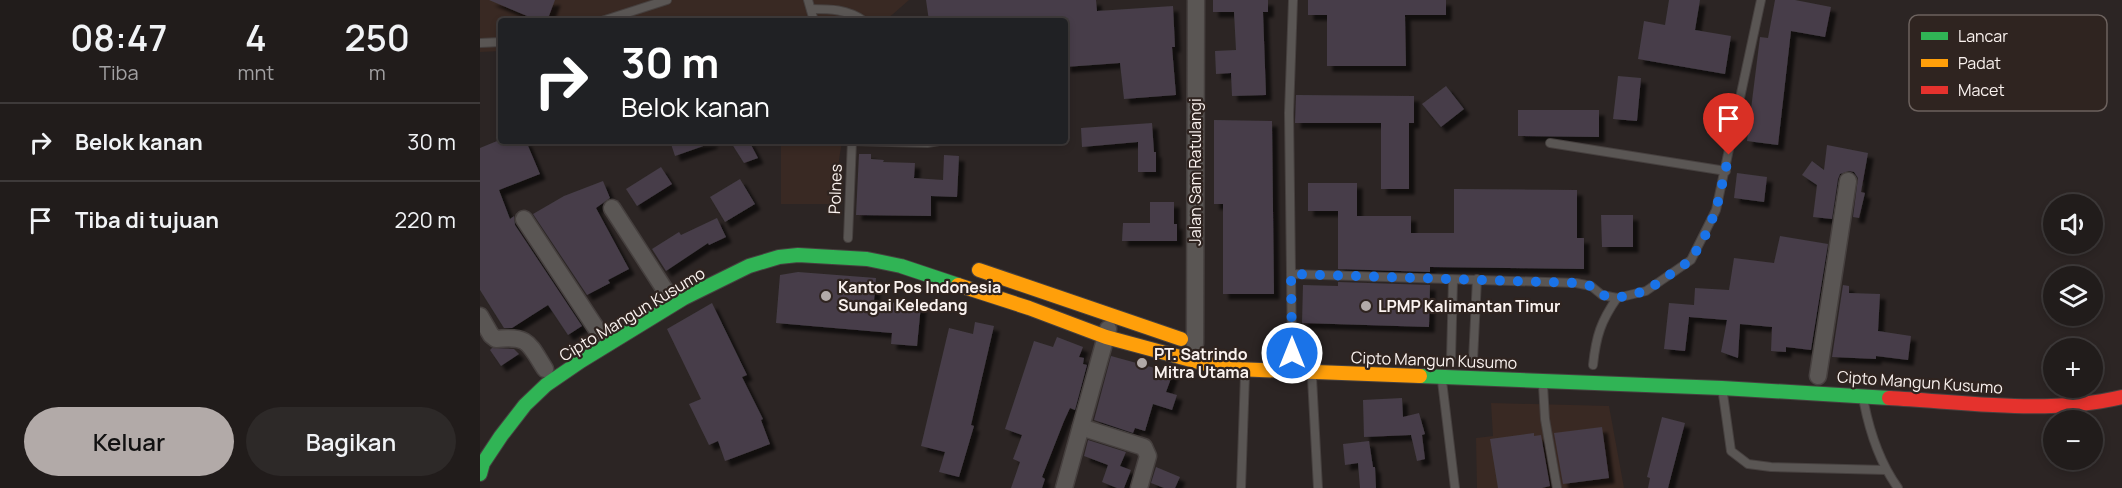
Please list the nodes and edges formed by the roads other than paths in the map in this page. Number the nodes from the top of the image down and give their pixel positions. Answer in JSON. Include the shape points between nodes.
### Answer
{"nodes":[{"id":1,"x":667,"y":0,"type":"edge"},
{"id":2,"x":808,"y":0,"type":"edge"},
{"id":3,"x":1196,"y":0,"type":"edge"},
{"id":4,"x":1293,"y":0,"type":"edge"},
{"id":5,"x":1761,"y":0,"type":"edge"},
{"id":6,"x":811,"y":9,"type":"junction"},
{"id":7,"x":611,"y":18,"type":"edge"},
{"id":8,"x":813,"y":18,"type":"edge"},
{"id":9,"x":859,"y":18,"type":"edge"},
{"id":10,"x":498,"y":42,"type":"edge"},
{"id":11,"x":480,"y":43,"type":"edge"},
{"id":12,"x":1550,"y":143,"type":"dead end"},
{"id":13,"x":852,"y":144,"type":"edge"},
{"id":14,"x":1726,"y":171,"type":"junction"},
{"id":15,"x":1848,"y":181,"type":"dead end"},
{"id":16,"x":612,"y":208,"type":"dead end"},
{"id":17,"x":524,"y":219,"type":"dead end"},
{"id":18,"x":848,"y":239,"type":"dead end"},
{"id":19,"x":962,"y":264,"type":"dead end"},
{"id":20,"x":1291,"y":274,"type":"junction"},
{"id":21,"x":1477,"y":279,"type":"junction"},
{"id":22,"x":1453,"y":280,"type":"junction"},
{"id":23,"x":666,"y":290,"type":"dead end"},
{"id":24,"x":1617,"y":298,"type":"junction"},
{"id":25,"x":1113,"y":314,"type":"junction"},
{"id":26,"x":480,"y":316,"type":"edge"},
{"id":27,"x":598,"y":331,"type":"dead end"},
{"id":28,"x":1106,"y":337,"type":"junction"},
{"id":29,"x":1200,"y":345,"type":"joint"},
{"id":30,"x":1276,"y":352,"type":"dead end"},
{"id":31,"x":1297,"y":353,"type":"joint"},
{"id":32,"x":560,"y":358,"type":"dead end"},
{"id":33,"x":1445,"y":359,"type":"joint"},
{"id":34,"x":1479,"y":360,"type":"joint"},
{"id":35,"x":1593,"y":365,"type":"dead end"},
{"id":36,"x":1660,"y":368,"type":"dead end"},
{"id":37,"x":1245,"y":369,"type":"junction"},
{"id":38,"x":540,"y":372,"type":"joint"},
{"id":39,"x":1312,"y":372,"type":"junction"},
{"id":40,"x":1441,"y":376,"type":"junction"},
{"id":41,"x":1818,"y":376,"type":"dead end"},
{"id":42,"x":1543,"y":380,"type":"junction"},
{"id":43,"x":1659,"y":385,"type":"junction"},
{"id":44,"x":1722,"y":387,"type":"junction"},
{"id":45,"x":1861,"y":391,"type":"junction"},
{"id":46,"x":2122,"y":397,"type":"edge"},
{"id":47,"x":1081,"y":427,"type":"junction"},
{"id":48,"x":1885,"y":470,"type":"junction"},
{"id":49,"x":480,"y":474,"type":"edge"},
{"id":50,"x":1064,"y":488,"type":"edge"},
{"id":51,"x":1139,"y":488,"type":"edge"},
{"id":52,"x":1241,"y":488,"type":"edge"},
{"id":53,"x":1318,"y":488,"type":"edge"},
{"id":54,"x":1455,"y":488,"type":"edge"},
{"id":55,"x":1557,"y":488,"type":"edge"},
{"id":56,"x":1898,"y":488,"type":"edge"}],
"edges":[{"from":1,"to":7,"type":"lane"},
{"from":2,"to":6,"type":"lane"},
{"from":3,"to":29,"type":"street","name":"Jalan Sam Ratulangi"},
{"from":4,"to":20,"type":"lane","via":[[1289,113]]},
{"from":5,"to":14,"type":"lane"},
{"from":6,"to":8,"type":"lane"},
{"from":6,"to":9,"type":"lane","via":[[837,9]]},
{"from":10,"to":11,"type":"lane"},
{"from":12,"to":14,"type":"lane"},
{"from":13,"to":18,"type":"lane","name":"Polnes"},
{"from":14,"to":24,"type":"lane","via":[[1716,210],[1691,260],[1646,291]]},
{"from":15,"to":41,"type":"street"},
{"from":16,"to":23,"type":"street"},
{"from":17,"to":27,"type":"street"},
{"from":19,"to":25,"type":"highway"},
{"from":20,"to":22,"type":"lane"},
{"from":20,"to":31,"type":"lane"},
{"from":21,"to":22,"type":"lane"},
{"from":21,"to":24,"type":"lane","via":[[1576,283]]},
{"from":21,"to":34,"type":"lane"},
{"from":22,"to":33,"type":"lane"},
{"from":24,"to":35,"type":"lane","via":[[1598,331]]},
{"from":25,"to":28,"type":"street"},
{"from":25,"to":29,"type":"highway"},
{"from":26,"to":38,"type":"street","via":[[496,339],[517,338],[527,342]]},
{"from":28,"to":37,"type":"highway","name":"Cipto Mangun Kusumo","via":[[1202,363]]},
{"from":28,"to":47,"type":"street"},
{"from":28,"to":49,"type":"highway","name":"Cipto Mangun Kusumo","via":[[901,266],[867,259],[779,256],[684,298],[546,385],[501,436]]},
{"from":30,"to":31,"type":"highway"},
{"from":32,"to":38,"type":"highway","name":"Cipto Mangun Kusumo"},
{"from":33,"to":34,"type":"highway","name":"Cipto Mangun Kusumo"},
{"from":36,"to":43,"type":"highway"},
{"from":37,"to":39,"type":"highway","name":"Cipto Mangun Kusumo"},
{"from":37,"to":52,"type":"lane"},
{"from":39,"to":40,"type":"highway","name":"Cipto Mangun Kusumo"},
{"from":39,"to":53,"type":"lane"},
{"from":40,"to":42,"type":"highway","name":"Cipto Mangun Kusumo"},
{"from":40,"to":54,"type":"lane"},
{"from":42,"to":43,"type":"highway","name":"Cipto Mangun Kusumo"},
{"from":42,"to":55,"type":"lane","via":[[1545,419]]},
{"from":43,"to":44,"type":"highway","name":"Cipto Mangun Kusumo"},
{"from":44,"to":45,"type":"highway","name":"Cipto Mangun Kusumo"},
{"from":44,"to":48,"type":"lane","via":[[1731,452],[1748,464]]},
{"from":45,"to":46,"type":"highway","name":"Cipto Mangun Kusumo","via":[[2018,405],[2067,405]]},
{"from":45,"to":48,"type":"lane"},
{"from":47,"to":50,"type":"street"},
{"from":47,"to":51,"type":"street","via":[[1144,447],[1148,456]]},
{"from":48,"to":56,"type":"lane"}]}
